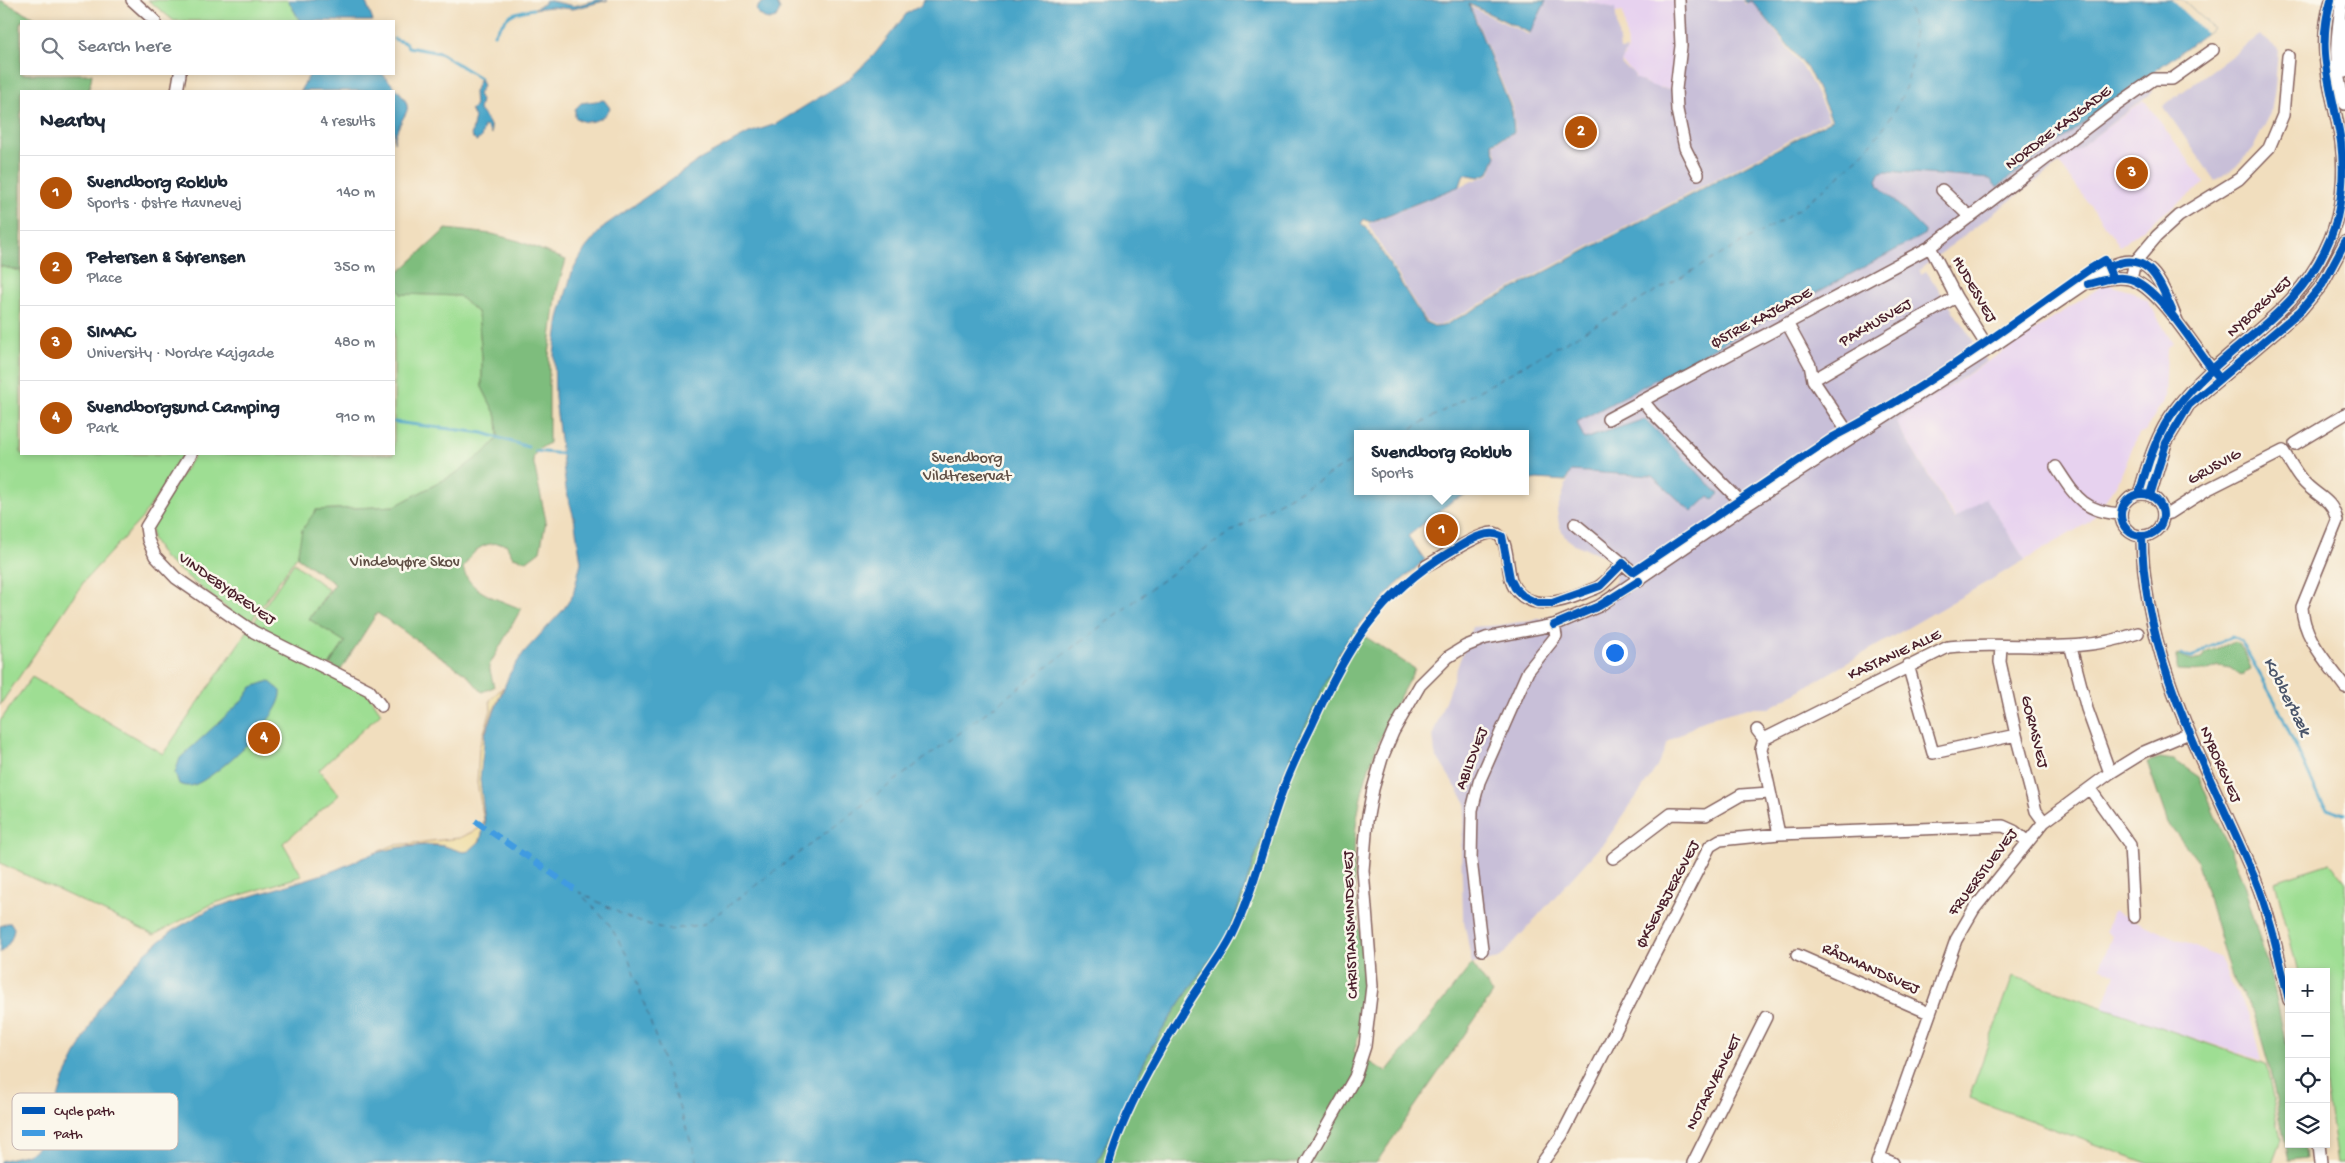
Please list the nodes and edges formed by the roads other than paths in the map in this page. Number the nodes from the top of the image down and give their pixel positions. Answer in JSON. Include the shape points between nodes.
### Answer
{"nodes":[{"id":1,"x":132,"y":0,"type":"edge"},
{"id":2,"x":1679,"y":0,"type":"edge"},
{"id":3,"x":2342,"y":0,"type":"edge"},
{"id":4,"x":2329,"y":2,"type":"edge"},
{"id":5,"x":154,"y":20,"type":"edge"},
{"id":6,"x":2345,"y":24,"type":"edge"},
{"id":7,"x":2213,"y":50,"type":"dead end"},
{"id":8,"x":2288,"y":56,"type":"dead end"},
{"id":9,"x":2345,"y":72,"type":"edge"},
{"id":10,"x":180,"y":75,"type":"edge"},
{"id":11,"x":177,"y":90,"type":"edge"},
{"id":12,"x":2345,"y":104,"type":"edge"},
{"id":13,"x":1698,"y":174,"type":"dead end"},
{"id":14,"x":1942,"y":190,"type":"dead end"},
{"id":15,"x":2342,"y":209,"type":"edge"},
{"id":16,"x":1970,"y":217,"type":"junction"},
{"id":17,"x":2345,"y":242,"type":"edge"},
{"id":18,"x":1930,"y":247,"type":"junction"},
{"id":19,"x":2135,"y":262,"type":"junction"},
{"id":20,"x":2085,"y":279,"type":"junction"},
{"id":21,"x":2131,"y":279,"type":"junction"},
{"id":22,"x":1956,"y":297,"type":"junction"},
{"id":23,"x":1788,"y":323,"type":"junction"},
{"id":24,"x":2178,"y":323,"type":"junction"},
{"id":25,"x":1990,"y":349,"type":"junction"},
{"id":26,"x":2215,"y":373,"type":"junction"},
{"id":27,"x":1813,"y":380,"type":"junction"},
{"id":28,"x":1643,"y":401,"type":"junction"},
{"id":29,"x":2345,"y":414,"type":"edge"},
{"id":30,"x":1608,"y":419,"type":"dead end"},
{"id":31,"x":1851,"y":437,"type":"junction"},
{"id":32,"x":2295,"y":444,"type":"dead end"},
{"id":33,"x":190,"y":455,"type":"edge"},
{"id":34,"x":2056,"y":466,"type":"dead end"},
{"id":35,"x":2145,"y":495,"type":"junction"},
{"id":36,"x":1745,"y":506,"type":"junction"},
{"id":37,"x":2121,"y":514,"type":"junction"},
{"id":38,"x":2163,"y":514,"type":"junction"},
{"id":39,"x":1575,"y":524,"type":"dead end"},
{"id":40,"x":2142,"y":536,"type":"junction"},
{"id":41,"x":1623,"y":563,"type":"junction"},
{"id":42,"x":1426,"y":566,"type":"dead end"},
{"id":43,"x":1638,"y":581,"type":"junction"},
{"id":44,"x":1554,"y":624,"type":"junction"},
{"id":45,"x":2138,"y":633,"type":"dead end"},
{"id":46,"x":2001,"y":646,"type":"junction"},
{"id":47,"x":2071,"y":648,"type":"junction"},
{"id":48,"x":1908,"y":665,"type":"junction"},
{"id":49,"x":2345,"y":687,"type":"edge"},
{"id":50,"x":381,"y":706,"type":"dead end"},
{"id":51,"x":2189,"y":733,"type":"junction"},
{"id":52,"x":2016,"y":735,"type":"junction"},
{"id":53,"x":2110,"y":773,"type":"junction"},
{"id":54,"x":2090,"y":789,"type":"junction"},
{"id":55,"x":1769,"y":793,"type":"junction"},
{"id":56,"x":2044,"y":822,"type":"junction"},
{"id":57,"x":1779,"y":834,"type":"junction"},
{"id":58,"x":2028,"y":842,"type":"junction"},
{"id":59,"x":1614,"y":858,"type":"dead end"},
{"id":60,"x":2134,"y":917,"type":"dead end"},
{"id":61,"x":1482,"y":950,"type":"dead end"},
{"id":62,"x":1797,"y":956,"type":"dead end"},
{"id":63,"x":2285,"y":984,"type":"edge"},
{"id":64,"x":1929,"y":1013,"type":"junction"},
{"id":65,"x":1766,"y":1017,"type":"dead end"},
{"id":66,"x":2319,"y":1148,"type":"edge"},
{"id":67,"x":1878,"y":1160,"type":"edge"},
{"id":68,"x":1306,"y":1163,"type":"edge"},
{"id":69,"x":1542,"y":1163,"type":"edge"},
{"id":70,"x":1693,"y":1163,"type":"edge"},
{"id":71,"x":1893,"y":1163,"type":"edge"},
{"id":72,"x":2321,"y":1163,"type":"edge"}],
"edges":[{"from":1,"to":5,"type":"street"},
{"from":2,"to":13,"type":"street","via":[[1681,46],[1677,110],[1685,148]]},
{"from":3,"to":12,"type":"street","via":[[2335,49],[2337,74]]},
{"from":4,"to":15,"type":"street","name":"NYBORGVEJ","via":[[2324,50],[2327,81],[2341,142]]},
{"from":6,"to":9,"type":"street"},
{"from":7,"to":16,"type":"street","name":"NORDRE KAJGADE","via":[[2172,79],[2154,80],[2111,109]]},
{"from":8,"to":19,"type":"street","via":[[2283,115],[2269,148],[2239,179],[2179,216]]},
{"from":10,"to":11,"type":"street"},
{"from":14,"to":16,"type":"street"},
{"from":15,"to":26,"type":"street","name":"NYBORGVEJ","via":[[2320,261],[2296,296]]},
{"from":16,"to":18,"type":"street","name":"NORDRE KAJGADE"},
{"from":17,"to":26,"type":"street","name":"NYBORGVEJ","via":[[2328,275],[2307,303]]},
{"from":18,"to":22,"type":"street","name":"HUDESVEJ"},
{"from":18,"to":23,"type":"street","name":"ØSTRE KAJGADE"},
{"from":19,"to":20,"type":"street","name":"CHRISTIANSMINDEVEJ","via":[[2126,261]]},
{"from":19,"to":21,"type":"street"},
{"from":19,"to":24,"type":"street","via":[[2155,275]]},
{"from":20,"to":21,"type":"street"},
{"from":20,"to":25,"type":"street","name":"CHRISTIANSMINDEVEJ"},
{"from":21,"to":24,"type":"street","via":[[2150,292]]},
{"from":22,"to":25,"type":"street","name":"HUDESVEJ"},
{"from":22,"to":27,"type":"street","name":"PAKHUSVEJ"},
{"from":23,"to":27,"type":"street","via":[[1810,365]]},
{"from":23,"to":28,"type":"street","name":"ØSTRE KAJGADE"},
{"from":24,"to":26,"type":"street"},
{"from":25,"to":31,"type":"street","name":"CHRISTIANSMINDEVEJ"},
{"from":26,"to":35,"type":"street","name":"NYBORGVEJ","via":[[2176,408],[2162,429],[2151,452]]},
{"from":27,"to":31,"type":"street"},
{"from":28,"to":30,"type":"street","name":"ØSTRE KAJGADE"},
{"from":28,"to":36,"type":"street"},
{"from":29,"to":32,"type":"street"},
{"from":31,"to":36,"type":"street","name":"CHRISTIANSMINDEVEJ"},
{"from":33,"to":50,"type":"street","name":"VINDEBYØREVEJ","via":[[146,527],[155,556],[176,578],[246,627],[369,690]]},
{"from":34,"to":37,"type":"street","via":[[2087,506]]},
{"from":35,"to":37,"type":"street","via":[[2129,499]]},
{"from":35,"to":38,"type":"street","via":[[2160,503]]},
{"from":36,"to":43,"type":"street","name":"CHRISTIANSMINDEVEJ"},
{"from":37,"to":40,"type":"street","via":[[2127,530]]},
{"from":38,"to":40,"type":"street","via":[[2157,530]]},
{"from":38,"to":49,"type":"street","name":"GRUSVIG","via":[[2283,451],[2302,481],[2330,502],[2335,511],[2337,520],[2302,607],[2309,635]]},
{"from":39,"to":41,"type":"street"},
{"from":40,"to":51,"type":"street","name":"NYBORGVEJ","via":[[2145,587],[2153,627]]},
{"from":41,"to":42,"type":"street","via":[[1600,586],[1552,603],[1537,603],[1515,588],[1510,578],[1505,543],[1496,533],[1467,542]]},
{"from":41,"to":43,"type":"street"},
{"from":43,"to":44,"type":"street","name":"CHRISTIANSMINDEVEJ","via":[[1600,606]]},
{"from":44,"to":61,"type":"street","name":"ABILDVEJ","via":[[1556,636],[1528,670],[1479,782],[1472,810],[1471,860]]},
{"from":44,"to":68,"type":"street","name":"CHRISTIANSMINDEVEJ","via":[[1486,638],[1448,657],[1420,685],[1393,732],[1373,790],[1367,821],[1364,870],[1372,986],[1364,1046],[1355,1077]]},
{"from":45,"to":47,"type":"street","name":"KASTANIE ALLE","via":[[2099,645]]},
{"from":46,"to":47,"type":"street","name":"KASTANIE ALLE"},
{"from":46,"to":48,"type":"street","name":"KASTANIE ALLE","via":[[1948,647]]},
{"from":46,"to":52,"type":"street","name":"GORMSVEJ","via":[[2000,662]]},
{"from":47,"to":53,"type":"street","via":[[2087,708]]},
{"from":48,"to":52,"type":"street","via":[[1933,753]]},
{"from":48,"to":55,"type":"street","name":"KASTANIE ALLE","via":[[1760,734]]},
{"from":51,"to":53,"type":"street","name":"FRUERSTUEVEJ","via":[[2144,752]]},
{"from":51,"to":63,"type":"street","name":"NYBORGVEJ","via":[[2256,882]]},
{"from":52,"to":56,"type":"street","name":"GORMSVEJ","via":[[2036,811]]},
{"from":53,"to":54,"type":"street","name":"FRUERSTUEVEJ"},
{"from":54,"to":56,"type":"street","name":"FRUERSTUEVEJ"},
{"from":54,"to":60,"type":"street","via":[[2130,845]]},
{"from":55,"to":57,"type":"street"},
{"from":55,"to":59,"type":"street","via":[[1741,795],[1706,815],[1671,814]]},
{"from":56,"to":58,"type":"street","name":"FRUERSTUEVEJ"},
{"from":57,"to":58,"type":"street","name":"ØKSENBJERGVEJ","via":[[2003,826]]},
{"from":57,"to":69,"type":"street","name":"ØKSENBJERGVEJ","via":[[1720,840],[1710,846],[1562,1135]]},
{"from":58,"to":64,"type":"street","name":"FRUERSTUEVEJ","via":[[1974,908],[1956,940]]},
{"from":62,"to":64,"type":"street","name":"RÅDMANDSVEJ"},
{"from":64,"to":67,"type":"street","name":"FRUERSTUEVEJ"},
{"from":65,"to":70,"type":"street","name":"NOTARVÆNGET"},
{"from":66,"to":72,"type":"street"},
{"from":67,"to":71,"type":"street"}]}
